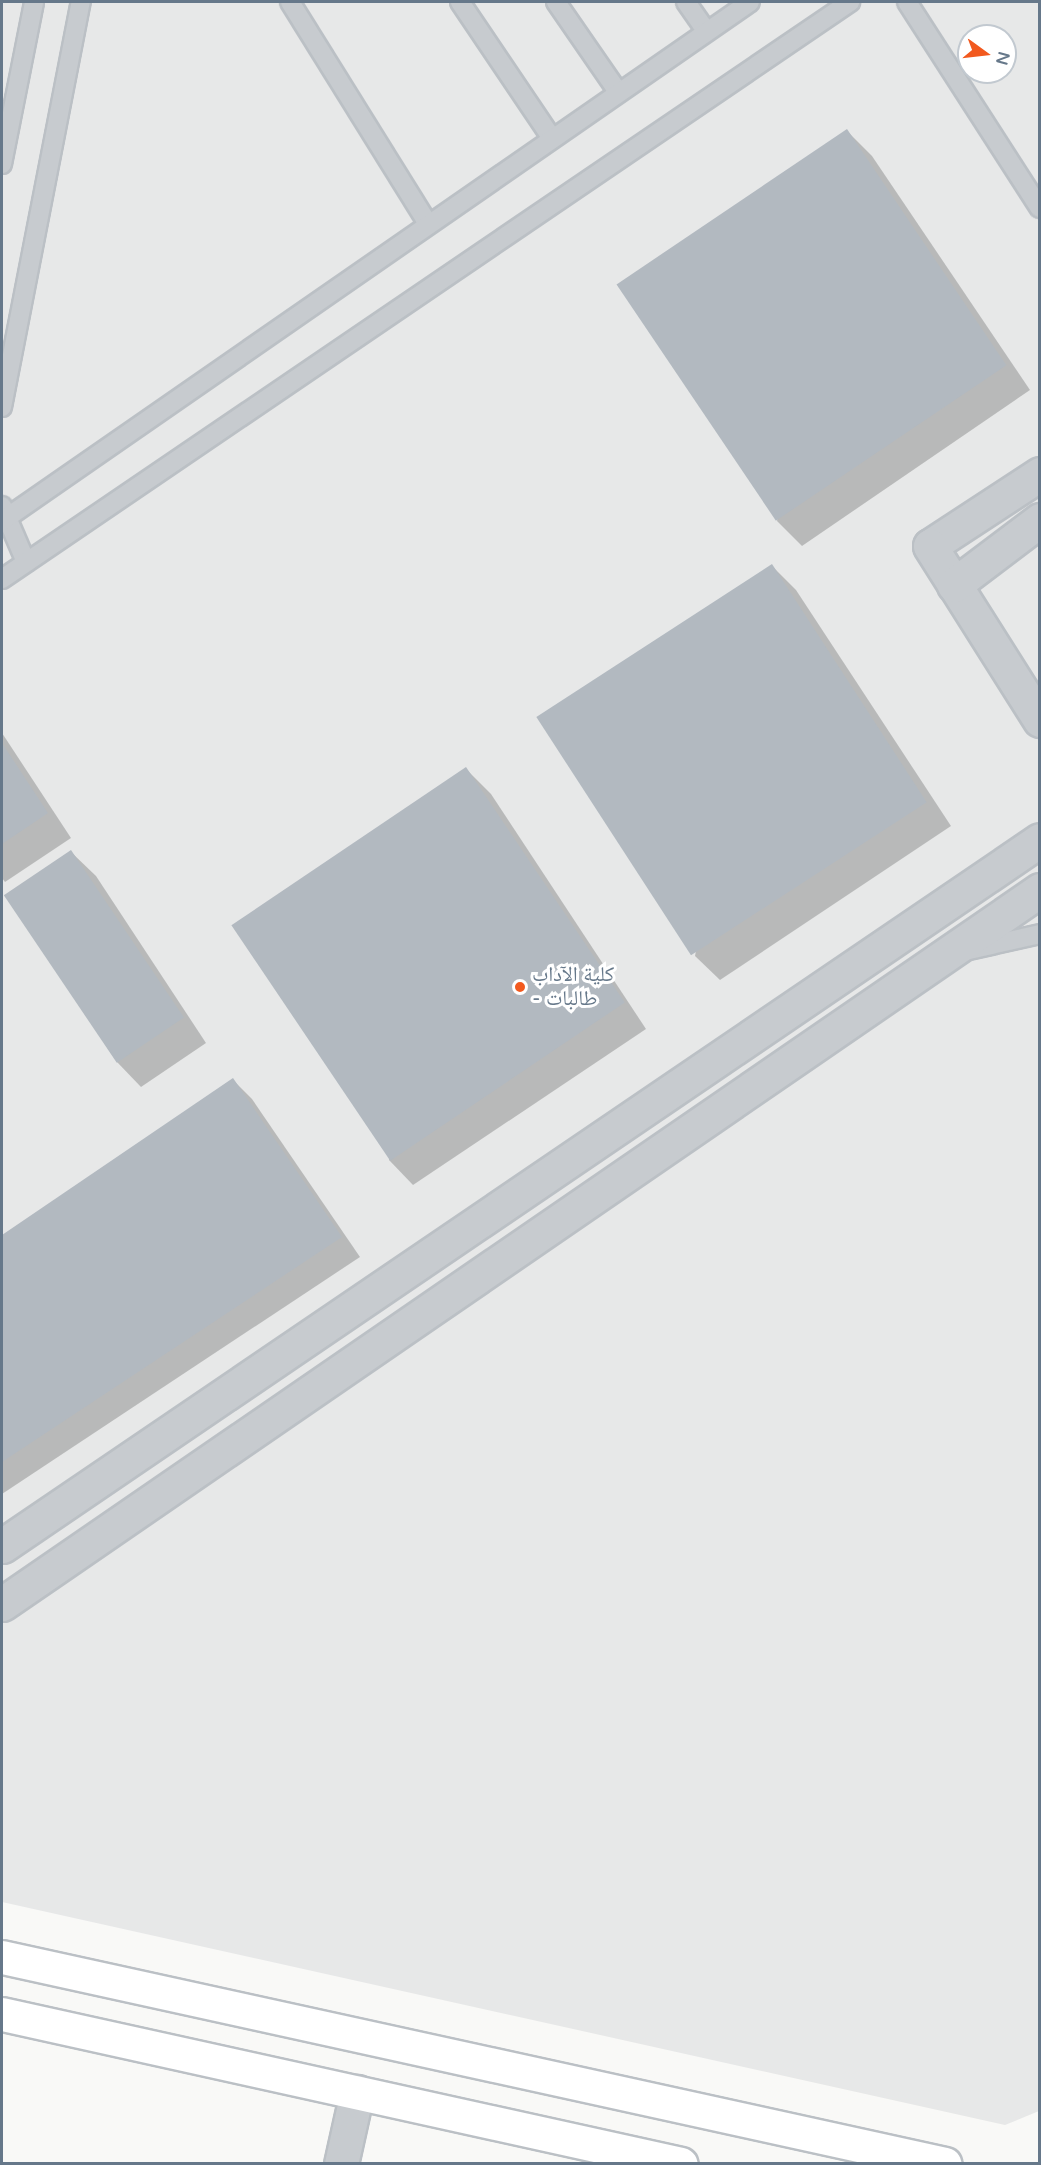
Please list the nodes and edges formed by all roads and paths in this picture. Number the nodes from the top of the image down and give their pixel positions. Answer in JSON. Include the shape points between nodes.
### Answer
{"nodes":[{"id":1,"x":34,"y":2,"type":"edge"},
{"id":2,"x":81,"y":2,"type":"edge"},
{"id":3,"x":290,"y":2,"type":"edge"},
{"id":4,"x":460,"y":2,"type":"edge"},
{"id":5,"x":556,"y":2,"type":"edge"},
{"id":6,"x":686,"y":2,"type":"edge"},
{"id":7,"x":750,"y":2,"type":"edge"},
{"id":8,"x":850,"y":2,"type":"edge"},
{"id":9,"x":908,"y":2,"type":"edge"},
{"id":10,"x":706,"y":31,"type":"junction"},
{"id":11,"x":618,"y":92,"type":"junction"},
{"id":12,"x":551,"y":137,"type":"junction"},
{"id":13,"x":2,"y":164,"type":"edge"},
{"id":14,"x":1040,"y":208,"type":"edge"},
{"id":15,"x":427,"y":222,"type":"junction"},
{"id":16,"x":2,"y":407,"type":"edge"},
{"id":17,"x":1040,"y":474,"type":"edge"},
{"id":18,"x":3,"y":515,"type":"edge"},
{"id":19,"x":1040,"y":520,"type":"edge"},
{"id":20,"x":26,"y":562,"type":"junction"},
{"id":21,"x":2,"y":579,"type":"edge"},
{"id":22,"x":954,"y":585,"type":"junction"},
{"id":23,"x":1040,"y":720,"type":"edge"},
{"id":24,"x":1040,"y":840,"type":"edge"},
{"id":25,"x":1040,"y":890,"type":"edge"},
{"id":26,"x":1040,"y":934,"type":"edge"},
{"id":27,"x":944,"y":956,"type":"junction"},
{"id":28,"x":423,"y":1261,"type":"junction"},
{"id":29,"x":447,"y":1297,"type":"junction"},
{"id":30,"x":2,"y":1546,"type":"edge"},
{"id":31,"x":2,"y":1604,"type":"edge"},
{"id":32,"x":2,"y":1957,"type":"edge"},
{"id":33,"x":2,"y":2016,"type":"edge"},
{"id":34,"x":357,"y":2092,"type":"junction"},
{"id":35,"x":341,"y":2163,"type":"edge"},
{"id":36,"x":681,"y":2163,"type":"edge"},
{"id":37,"x":945,"y":2163,"type":"edge"}],
"edges":[{"from":1,"to":13,"type":"lane"},
{"from":2,"to":16,"type":"lane"},
{"from":3,"to":15,"type":"lane"},
{"from":4,"to":12,"type":"lane"},
{"from":5,"to":11,"type":"lane"},
{"from":6,"to":10,"type":"lane"},
{"from":7,"to":10,"type":"lane"},
{"from":8,"to":20,"type":"lane"},
{"from":9,"to":14,"type":"lane"},
{"from":10,"to":11,"type":"lane"},
{"from":11,"to":12,"type":"lane"},
{"from":12,"to":15,"type":"lane"},
{"from":15,"to":18,"type":"lane"},
{"from":17,"to":22,"type":"street","via":[[930,546]]},
{"from":18,"to":20,"type":"lane"},
{"from":19,"to":22,"type":"street"},
{"from":20,"to":21,"type":"lane"},
{"from":22,"to":23,"type":"street"},
{"from":24,"to":28,"type":"street"},
{"from":25,"to":27,"type":"street"},
{"from":26,"to":27,"type":"lane"},
{"from":27,"to":29,"type":"street"},
{"from":28,"to":29,"type":"street"},
{"from":28,"to":30,"type":"street"},
{"from":29,"to":31,"type":"street"},
{"from":32,"to":37,"type":"street"},
{"from":33,"to":34,"type":"street"},
{"from":34,"to":35,"type":"street"},
{"from":34,"to":36,"type":"street"}]}
